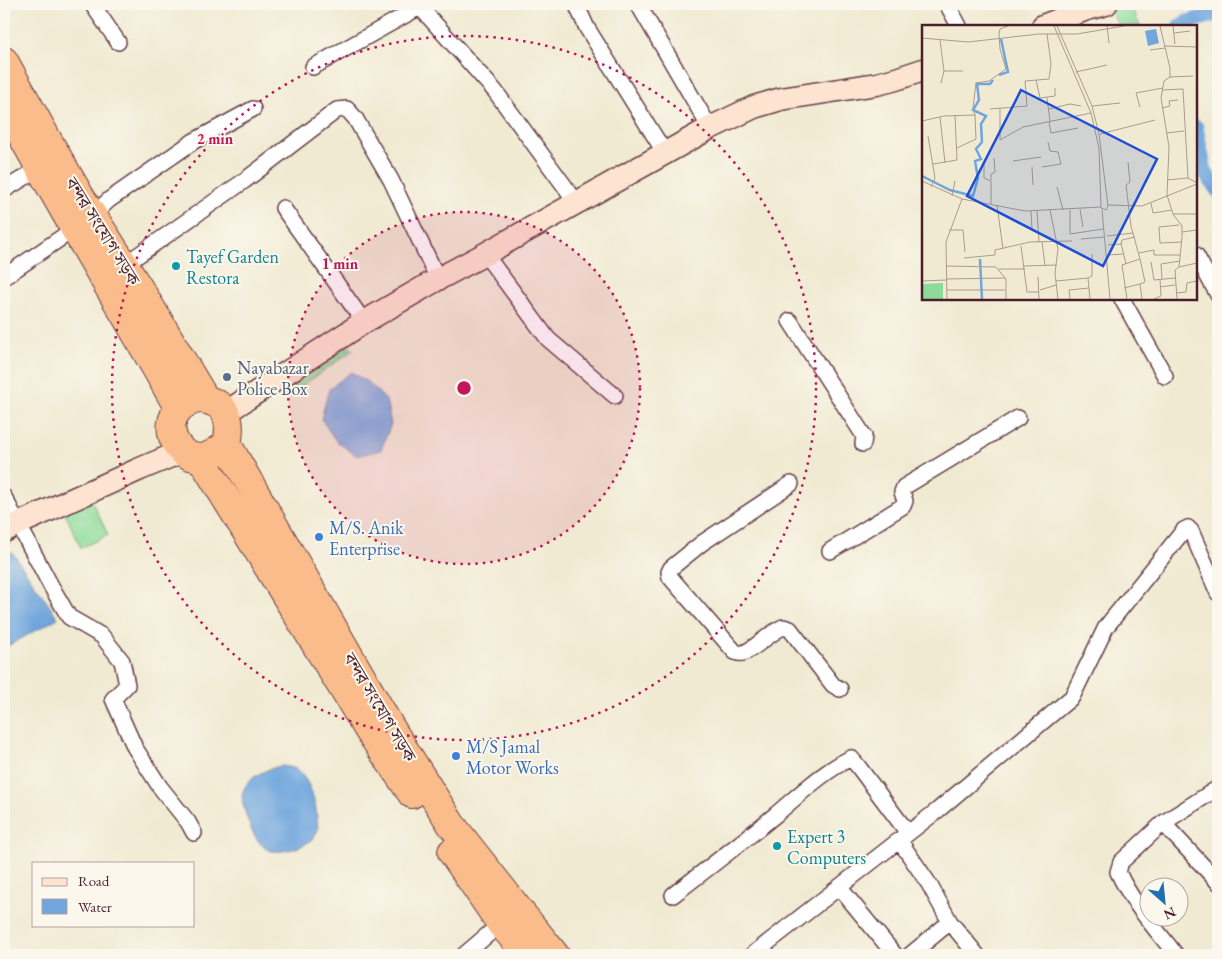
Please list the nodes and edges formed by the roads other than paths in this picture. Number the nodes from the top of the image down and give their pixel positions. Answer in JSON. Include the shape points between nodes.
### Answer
{"nodes":[{"id":1,"x":92,"y":4,"type":"edge"},
{"id":2,"x":576,"y":4,"type":"edge"},
{"id":3,"x":638,"y":4,"type":"edge"},
{"id":4,"x":947,"y":4,"type":"edge"},
{"id":5,"x":1106,"y":4,"type":"edge"},
{"id":6,"x":421,"y":5,"type":"edge"},
{"id":7,"x":958,"y":25,"type":"edge"},
{"id":8,"x":1046,"y":25,"type":"edge"},
{"id":9,"x":118,"y":42,"type":"dead end"},
{"id":10,"x":4,"y":61,"type":"edge"},
{"id":11,"x":313,"y":67,"type":"dead end"},
{"id":12,"x":922,"y":70,"type":"edge"},
{"id":13,"x":4,"y":102,"type":"edge"},
{"id":14,"x":253,"y":108,"type":"dead end"},
{"id":15,"x":710,"y":128,"type":"junction"},
{"id":16,"x":665,"y":153,"type":"junction"},
{"id":17,"x":40,"y":168,"type":"junction"},
{"id":18,"x":4,"y":190,"type":"edge"},
{"id":19,"x":577,"y":203,"type":"junction"},
{"id":20,"x":283,"y":208,"type":"dead end"},
{"id":21,"x":83,"y":222,"type":"junction"},
{"id":22,"x":485,"y":254,"type":"junction"},
{"id":23,"x":1197,"y":257,"type":"edge"},
{"id":24,"x":124,"y":265,"type":"junction"},
{"id":25,"x":4,"y":278,"type":"edge"},
{"id":26,"x":438,"y":279,"type":"junction"},
{"id":27,"x":1218,"y":295,"type":"edge"},
{"id":28,"x":1123,"y":300,"type":"edge"},
{"id":29,"x":790,"y":321,"type":"dead end"},
{"id":30,"x":364,"y":322,"type":"junction"},
{"id":31,"x":1165,"y":376,"type":"dead end"},
{"id":32,"x":615,"y":396,"type":"dead end"},
{"id":33,"x":215,"y":406,"type":"junction"},
{"id":34,"x":179,"y":408,"type":"junction"},
{"id":35,"x":1018,"y":418,"type":"dead end"},
{"id":36,"x":227,"y":444,"type":"junction"},
{"id":37,"x":863,"y":444,"type":"dead end"},
{"id":38,"x":192,"y":455,"type":"junction"},
{"id":39,"x":791,"y":484,"type":"dead end"},
{"id":40,"x":4,"y":497,"type":"edge"},
{"id":41,"x":11,"y":527,"type":"edge"},
{"id":42,"x":830,"y":551,"type":"dead end"},
{"id":43,"x":1218,"y":593,"type":"edge"},
{"id":44,"x":840,"y":689,"type":"dead end"},
{"id":45,"x":1218,"y":788,"type":"edge"},
{"id":46,"x":1163,"y":823,"type":"junction"},
{"id":47,"x":194,"y":833,"type":"dead end"},
{"id":48,"x":904,"y":837,"type":"junction"},
{"id":49,"x":1218,"y":882,"type":"edge"},
{"id":50,"x":839,"y":887,"type":"junction"},
{"id":51,"x":673,"y":895,"type":"dead end"},
{"id":52,"x":509,"y":917,"type":"junction"},
{"id":53,"x":950,"y":922,"type":"junction"},
{"id":54,"x":464,"y":955,"type":"edge"},
{"id":55,"x":528,"y":955,"type":"edge"},
{"id":56,"x":555,"y":955,"type":"edge"},
{"id":57,"x":752,"y":955,"type":"edge"},
{"id":58,"x":895,"y":955,"type":"edge"},
{"id":59,"x":910,"y":955,"type":"edge"},
{"id":60,"x":977,"y":955,"type":"edge"},
{"id":61,"x":1176,"y":955,"type":"edge"}],
"edges":[{"from":1,"to":9,"type":"street"},
{"from":2,"to":16,"type":"street","via":[[587,28]]},
{"from":3,"to":15,"type":"street"},
{"from":4,"to":7,"type":"street"},
{"from":5,"to":8,"type":"street"},
{"from":6,"to":11,"type":"street"},
{"from":6,"to":19,"type":"street","via":[[495,91]]},
{"from":10,"to":21,"type":"highway","name":"বন্দর সংযোগ সড়ক","via":[[80,196]]},
{"from":12,"to":15,"type":"street","via":[[876,84],[781,99],[754,107]]},
{"from":13,"to":17,"type":"highway","name":"বন্দর সংযোগ সড়ক"},
{"from":14,"to":21,"type":"street","via":[[194,141]]},
{"from":15,"to":16,"type":"street"},
{"from":16,"to":19,"type":"street"},
{"from":17,"to":18,"type":"street"},
{"from":17,"to":21,"type":"highway","name":"বন্দর সংযোগ সড়ক"},
{"from":19,"to":22,"type":"street"},
{"from":20,"to":30,"type":"street"},
{"from":21,"to":24,"type":"highway","name":"বন্দর সংযোগ সড়ক"},
{"from":21,"to":25,"type":"street"},
{"from":21,"to":34,"type":"highway","name":"বন্দর সংযোগ সড়ক","via":[[144,346]]},
{"from":22,"to":26,"type":"street"},
{"from":22,"to":32,"type":"street","via":[[548,339]]},
{"from":23,"to":27,"type":"street"},
{"from":24,"to":26,"type":"street","via":[[244,181],[337,110],[347,109],[390,180]]},
{"from":24,"to":33,"type":"highway","name":"বন্দর সংযোগ সড়ক"},
{"from":26,"to":30,"type":"street"},
{"from":28,"to":31,"type":"street"},
{"from":29,"to":37,"type":"street","via":[[864,436]]},
{"from":30,"to":33,"type":"street"},
{"from":33,"to":34,"type":"highway","via":[[196,400]]},
{"from":33,"to":36,"type":"highway","via":[[227,416]]},
{"from":34,"to":38,"type":"highway","via":[[171,426],[172,436],[176,444]]},
{"from":35,"to":42,"type":"street","via":[[904,487],[903,506]]},
{"from":36,"to":38,"type":"highway","via":[[210,456]]},
{"from":36,"to":52,"type":"highway","name":"বন্দর সংযোগ সড়ক","via":[[387,721]]},
{"from":38,"to":41,"type":"street","via":[[140,469]]},
{"from":38,"to":52,"type":"highway","name":"বন্দর সংযোগ সড়ক","via":[[369,731]]},
{"from":39,"to":44,"type":"street","via":[[702,543],[669,572],[735,652],[741,654],[776,630],[790,628]]},
{"from":40,"to":41,"type":"street"},
{"from":41,"to":47,"type":"street","via":[[70,617],[102,636],[122,661],[127,685],[113,699],[135,748]]},
{"from":43,"to":48,"type":"street","via":[[1188,528],[1106,627],[1072,697]]},
{"from":45,"to":46,"type":"street"},
{"from":46,"to":49,"type":"street"},
{"from":46,"to":61,"type":"street","via":[[1121,862],[1118,872],[1138,907]]},
{"from":48,"to":50,"type":"street"},
{"from":48,"to":51,"type":"street","via":[[851,758],[817,780]]},
{"from":48,"to":53,"type":"street"},
{"from":50,"to":57,"type":"street"},
{"from":50,"to":58,"type":"street"},
{"from":52,"to":54,"type":"street"},
{"from":52,"to":55,"type":"highway","name":"বন্দর সংযোগ সড়ক"},
{"from":52,"to":56,"type":"highway","name":"বন্দর সংযোগ সড়ক"},
{"from":53,"to":59,"type":"street"},
{"from":53,"to":60,"type":"street"}]}
